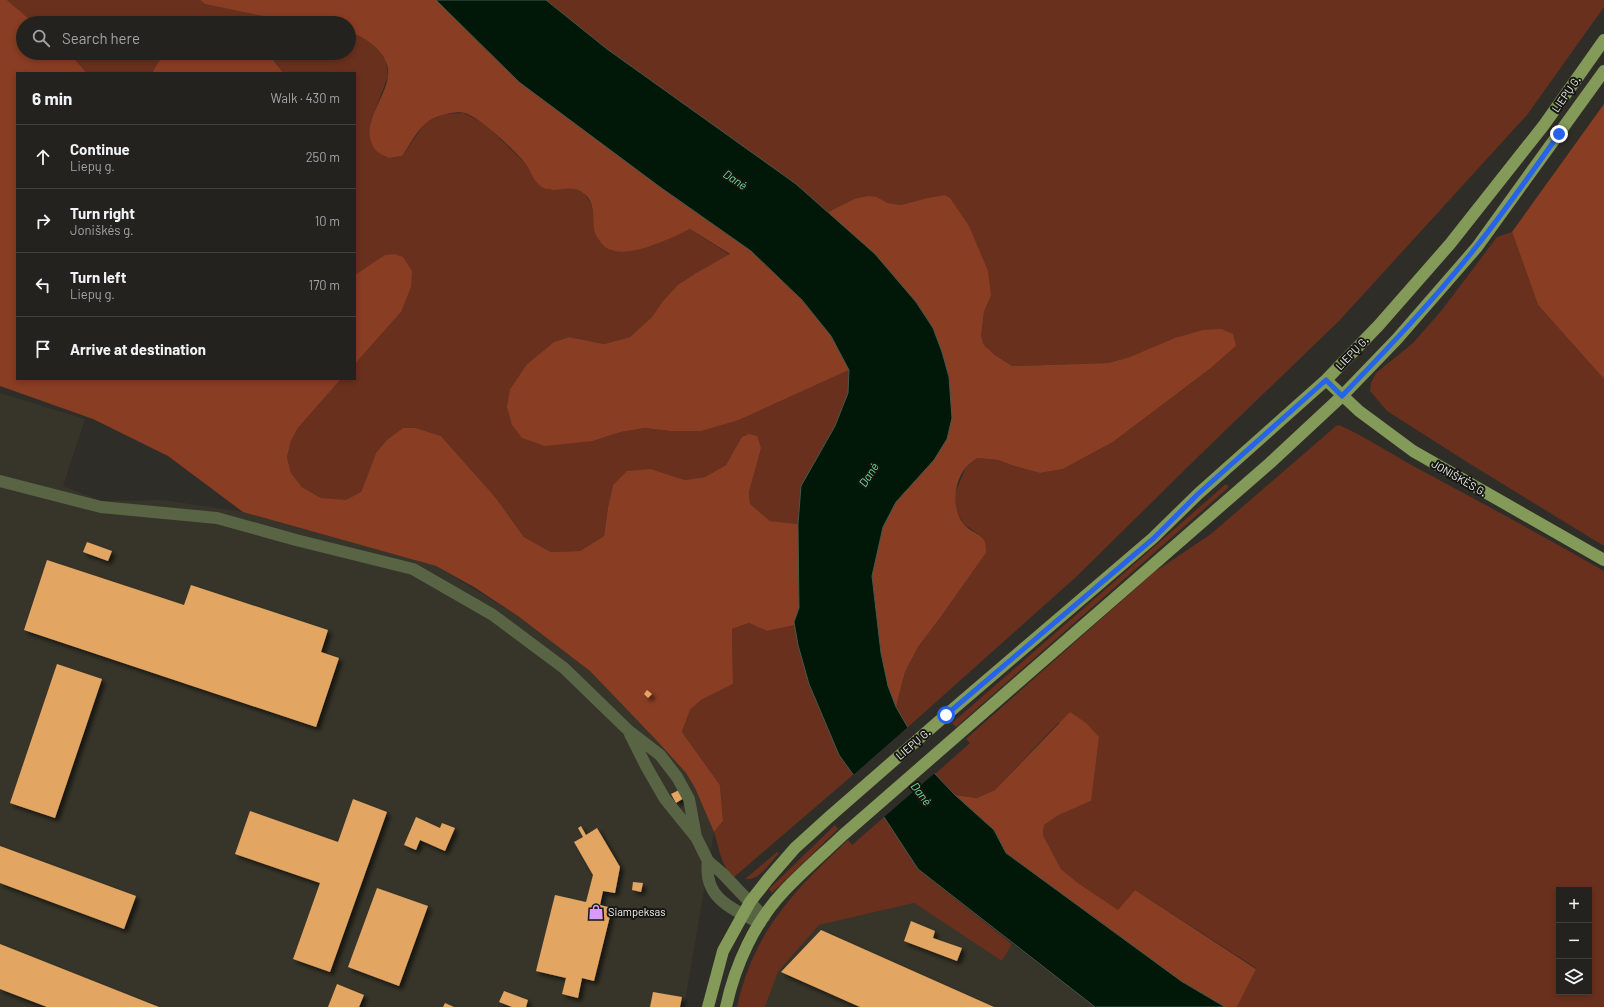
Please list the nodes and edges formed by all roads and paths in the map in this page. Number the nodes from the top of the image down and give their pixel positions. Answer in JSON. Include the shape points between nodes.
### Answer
{"nodes":[{"id":1,"x":1604,"y":40,"type":"edge"},
{"id":2,"x":1604,"y":70,"type":"edge"},
{"id":3,"x":1326,"y":380,"type":"junction"},
{"id":4,"x":1342,"y":396,"type":"junction"},
{"id":5,"x":0,"y":480,"type":"edge"},
{"id":6,"x":1604,"y":560,"type":"edge"},
{"id":7,"x":629,"y":731,"type":"junction"},
{"id":8,"x":696,"y":837,"type":"junction"},
{"id":9,"x":708,"y":862,"type":"junction"},
{"id":10,"x":750,"y":902,"type":"junction"},
{"id":11,"x":743,"y":915,"type":"junction"},
{"id":12,"x":762,"y":920,"type":"junction"},
{"id":13,"x":708,"y":1007,"type":"edge"},
{"id":14,"x":726,"y":1007,"type":"edge"}],
"edges":[{"from":1,"to":3,"type":"main road","name":"LIEPŲ G.","via":[[1544,125],[1454,238],[1379,325]]},
{"from":2,"to":4,"type":"main road","name":"LIEPŲ G.","via":[[1477,247],[1438,294]]},
{"from":3,"to":4,"type":"main road","name":"JONIŠKĖS G."},
{"from":3,"to":10,"type":"main road","name":"LIEPŲ G.","via":[[1198,494],[1154,538],[828,818],[795,848]]},
{"from":4,"to":6,"type":"main road","name":"JONIŠKĖS G.","via":[[1358,411],[1413,451]]},
{"from":4,"to":12,"type":"main road","name":"LIEPŲ G.","via":[[1270,463],[843,835],[784,891]]},
{"from":5,"to":7,"type":"street","via":[[101,507],[216,518],[413,569],[492,615],[564,668]]},
{"from":7,"to":8,"type":"street","via":[[665,799]]},
{"from":7,"to":8,"type":"street","via":[[660,755],[677,777],[689,800]]},
{"from":8,"to":9,"type":"street"},
{"from":9,"to":10,"type":"street"},
{"from":9,"to":11,"type":"street","via":[[706,873],[713,891],[720,901]]},
{"from":10,"to":11,"type":"main road","name":"LIEPŲ G."},
{"from":10,"to":12,"type":"street"},
{"from":11,"to":12,"type":"street"},
{"from":11,"to":13,"type":"main road","name":"LIEPŲ G.","via":[[723,951]]},
{"from":12,"to":14,"type":"main road","name":"LIEPŲ G.","via":[[741,959]]}]}
